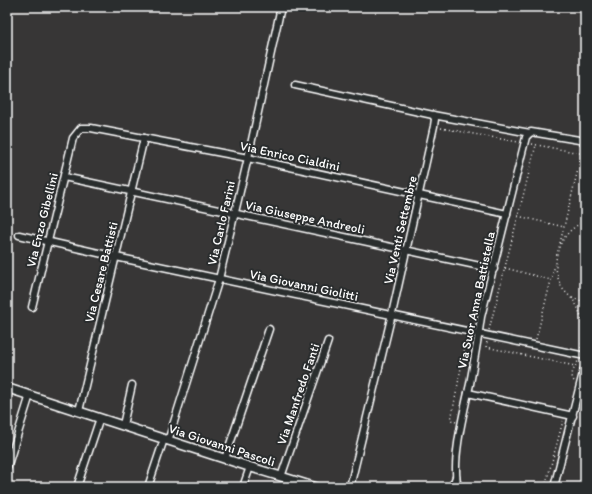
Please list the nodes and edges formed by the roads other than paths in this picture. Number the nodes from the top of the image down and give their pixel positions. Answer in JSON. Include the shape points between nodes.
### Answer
{"nodes":[{"id":1,"x":281,"y":7,"type":"edge"},
{"id":2,"x":295,"y":85,"type":"dead end"},
{"id":3,"x":433,"y":114,"type":"junction"},
{"id":4,"x":531,"y":132,"type":"junction"},
{"id":5,"x":73,"y":138,"type":"joint"},
{"id":6,"x":144,"y":138,"type":"junction"},
{"id":7,"x":585,"y":141,"type":"edge"},
{"id":8,"x":248,"y":158,"type":"junction"},
{"id":9,"x":64,"y":177,"type":"junction"},
{"id":10,"x":132,"y":192,"type":"junction"},
{"id":11,"x":420,"y":195,"type":"junction"},
{"id":12,"x":235,"y":213,"type":"junction"},
{"id":13,"x":507,"y":214,"type":"junction"},
{"id":14,"x":19,"y":236,"type":"dead end"},
{"id":15,"x":48,"y":242,"type":"junction"},
{"id":16,"x":407,"y":250,"type":"junction"},
{"id":17,"x":116,"y":257,"type":"junction"},
{"id":18,"x":494,"y":268,"type":"junction"},
{"id":19,"x":219,"y":279,"type":"junction"},
{"id":20,"x":32,"y":307,"type":"dead end"},
{"id":21,"x":392,"y":314,"type":"junction"},
{"id":22,"x":269,"y":329,"type":"dead end"},
{"id":23,"x":479,"y":333,"type":"junction"},
{"id":24,"x":328,"y":341,"type":"dead end"},
{"id":25,"x":582,"y":355,"type":"edge"},
{"id":26,"x":585,"y":365,"type":"edge"},
{"id":27,"x":132,"y":385,"type":"dead end"},
{"id":28,"x":7,"y":388,"type":"edge"},
{"id":29,"x":468,"y":393,"type":"junction"},
{"id":30,"x":30,"y":395,"type":"junction"},
{"id":31,"x":79,"y":411,"type":"junction"},
{"id":32,"x":573,"y":416,"type":"junction"},
{"id":33,"x":100,"y":418,"type":"junction"},
{"id":34,"x":123,"y":426,"type":"junction"},
{"id":35,"x":166,"y":440,"type":"junction"},
{"id":36,"x":225,"y":459,"type":"junction"},
{"id":37,"x":250,"y":467,"type":"junction"},
{"id":38,"x":7,"y":468,"type":"edge"},
{"id":39,"x":281,"y":477,"type":"junction"},
{"id":40,"x":456,"y":477,"type":"junction"},
{"id":41,"x":304,"y":486,"type":"edge"},
{"id":42,"x":77,"y":487,"type":"edge"},
{"id":43,"x":148,"y":487,"type":"edge"},
{"id":44,"x":243,"y":487,"type":"edge"},
{"id":45,"x":315,"y":487,"type":"edge"},
{"id":46,"x":350,"y":487,"type":"edge"},
{"id":47,"x":452,"y":487,"type":"edge"},
{"id":48,"x":458,"y":487,"type":"edge"},
{"id":49,"x":554,"y":487,"type":"edge"}],
"edges":[{"from":1,"to":8,"type":"street","name":"Via Carlo Farini"},
{"from":2,"to":3,"type":"street"},
{"from":3,"to":4,"type":"street"},
{"from":3,"to":11,"type":"street","name":"Via Venti Settembre","via":[[434,126]]},
{"from":4,"to":7,"type":"street"},
{"from":4,"to":13,"type":"street","name":"Via Suor Anna Battistella","via":[[524,143]]},
{"from":5,"to":6,"type":"street","name":"Via Enrico Cialdini","via":[[80,128],[91,128]]},
{"from":5,"to":9,"type":"street","name":"Via Enzo Gibellini"},
{"from":6,"to":8,"type":"street","name":"Via Enrico Cialdini"},
{"from":6,"to":10,"type":"street","name":"Via Cesare Battisti"},
{"from":8,"to":11,"type":"street","name":"Via Enrico Cialdini"},
{"from":8,"to":12,"type":"street","name":"Via Carlo Farini"},
{"from":9,"to":10,"type":"street","name":"Via Giuseppe Andreoli"},
{"from":9,"to":15,"type":"street","name":"Via Enzo Gibellini"},
{"from":10,"to":12,"type":"street","name":"Via Giuseppe Andreoli"},
{"from":10,"to":17,"type":"street","name":"Via Cesare Battisti"},
{"from":11,"to":13,"type":"street","name":"Via Enrico Cialdini"},
{"from":11,"to":16,"type":"street","name":"Via Venti Settembre"},
{"from":12,"to":16,"type":"street","name":"Via Giuseppe Andreoli"},
{"from":12,"to":19,"type":"street","name":"Via Carlo Farini"},
{"from":13,"to":18,"type":"street","name":"Via Suor Anna Battistella"},
{"from":14,"to":15,"type":"street","name":"Via Giovanni Giolitti"},
{"from":15,"to":17,"type":"street","name":"Via Giovanni Giolitti"},
{"from":15,"to":20,"type":"street","name":"Via Enzo Gibellini"},
{"from":16,"to":18,"type":"street","name":"Via Giuseppe Andreoli"},
{"from":16,"to":21,"type":"street","name":"Via Venti Settembre"},
{"from":17,"to":19,"type":"street","name":"Via Giovanni Giolitti"},
{"from":17,"to":31,"type":"street","name":"Via Cesare Battisti"},
{"from":18,"to":23,"type":"street","name":"Via Suor Anna Battistella"},
{"from":19,"to":21,"type":"street","name":"Via Giovanni Giolitti"},
{"from":19,"to":35,"type":"street","name":"Via Carlo Farini"},
{"from":21,"to":23,"type":"street","name":"Via Giovanni Giolitti"},
{"from":21,"to":46,"type":"street","name":"Via Venti Settembre"},
{"from":22,"to":36,"type":"street"},
{"from":23,"to":25,"type":"street","name":"Via Giovanni Giolitti"},
{"from":23,"to":29,"type":"street","name":"Via Suor Anna Battistella"},
{"from":24,"to":39,"type":"street","name":"Via Manfredo Fanti"},
{"from":26,"to":32,"type":"street"},
{"from":27,"to":34,"type":"street"},
{"from":28,"to":30,"type":"street","name":"Via Giovanni Pascoli"},
{"from":29,"to":32,"type":"street"},
{"from":29,"to":40,"type":"street","name":"Via Suor Anna Battistella","via":[[461,425]]},
{"from":30,"to":31,"type":"street","name":"Via Giovanni Pascoli"},
{"from":30,"to":38,"type":"street"},
{"from":31,"to":33,"type":"street","name":"Via Giovanni Pascoli"},
{"from":32,"to":49,"type":"street"},
{"from":33,"to":34,"type":"street","name":"Via Giovanni Pascoli"},
{"from":33,"to":42,"type":"street"},
{"from":34,"to":35,"type":"street","name":"Via Giovanni Pascoli"},
{"from":35,"to":36,"type":"street","name":"Via Giovanni Pascoli"},
{"from":35,"to":43,"type":"street","name":"Via Carlo Farini"},
{"from":36,"to":37,"type":"street","name":"Via Giovanni Pascoli"},
{"from":37,"to":39,"type":"street","name":"Via Giovanni Pascoli"},
{"from":37,"to":44,"type":"street"},
{"from":39,"to":41,"type":"street","name":"Via Giovanni Pascoli"},
{"from":40,"to":47,"type":"street"},
{"from":40,"to":48,"type":"street"},
{"from":41,"to":45,"type":"street","name":"Via Giovanni Pascoli"}]}
